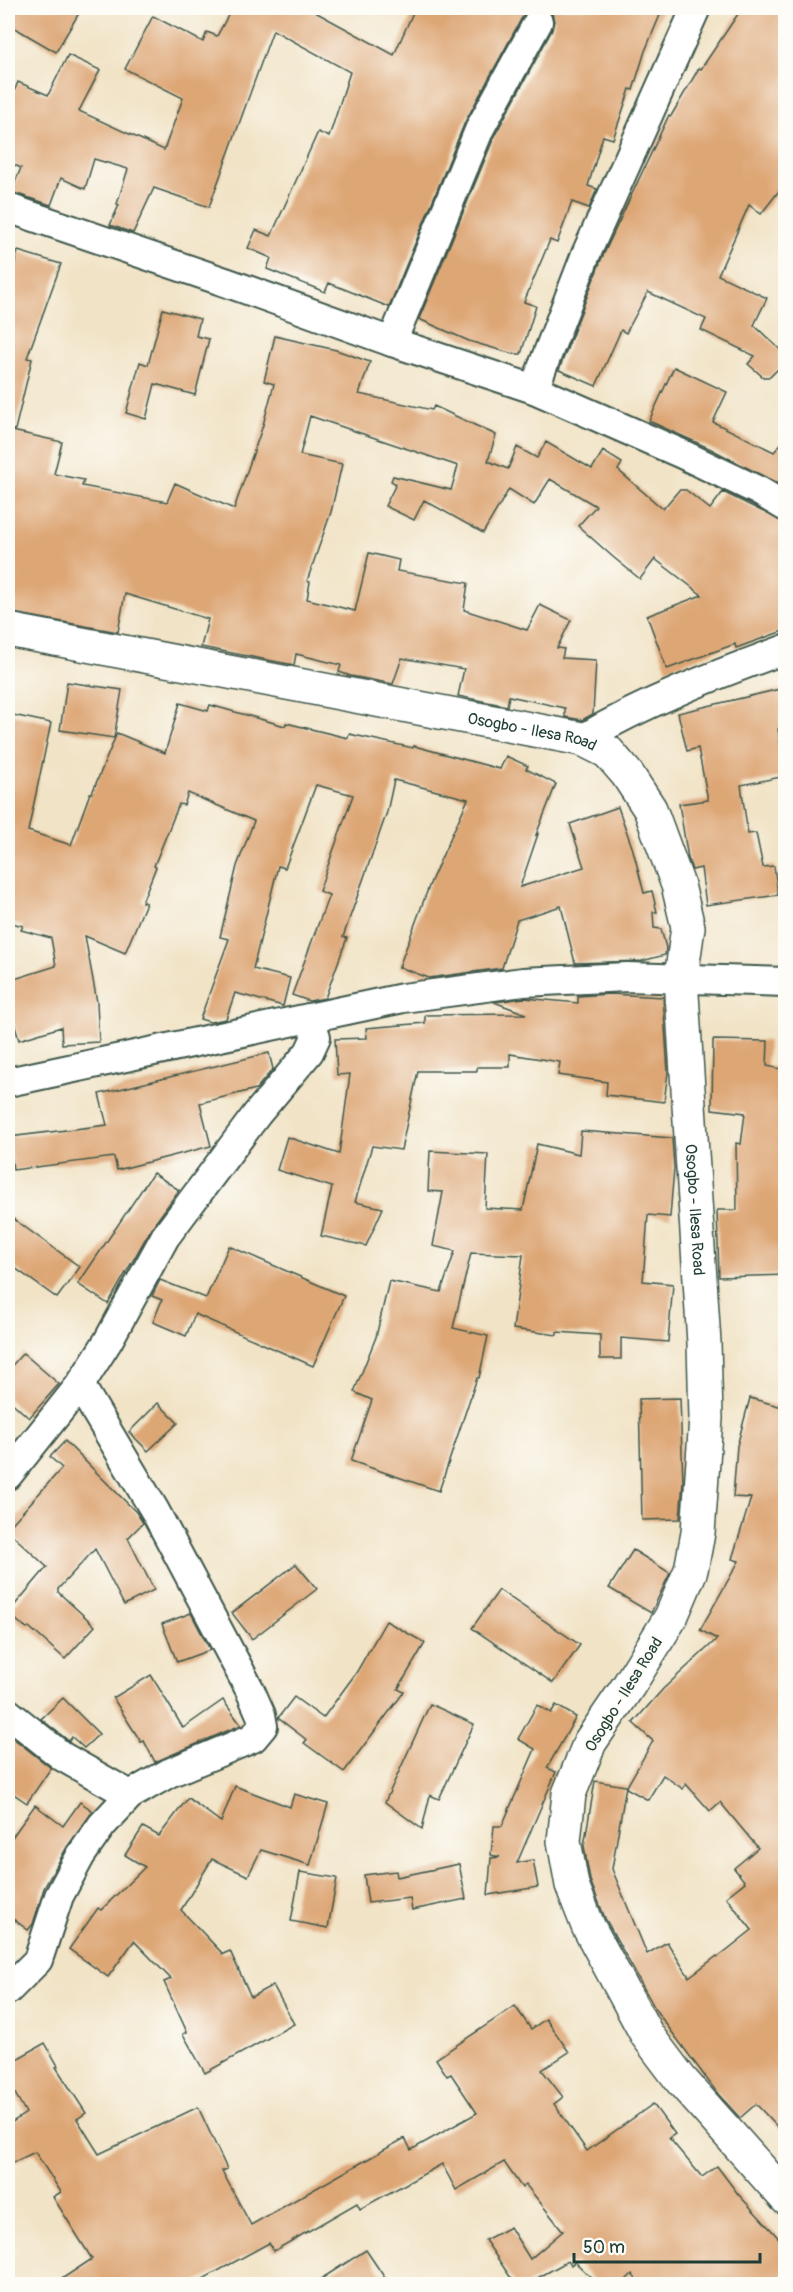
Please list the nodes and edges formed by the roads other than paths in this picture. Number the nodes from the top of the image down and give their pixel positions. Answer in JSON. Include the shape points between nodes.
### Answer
{"nodes":[{"id":1,"x":696,"y":8,"type":"edge"},
{"id":2,"x":538,"y":22,"type":"dead end"},
{"id":3,"x":8,"y":212,"type":"edge"},
{"id":4,"x":392,"y":342,"type":"junction"},
{"id":5,"x":534,"y":389,"type":"junction"},
{"id":6,"x":786,"y":507,"type":"edge"},
{"id":7,"x":8,"y":630,"type":"edge"},
{"id":8,"x":786,"y":649,"type":"edge"},
{"id":9,"x":582,"y":739,"type":"junction"},
{"id":10,"x":681,"y":978,"type":"junction"},
{"id":11,"x":786,"y":982,"type":"edge"},
{"id":12,"x":310,"y":1018,"type":"junction"},
{"id":13,"x":8,"y":1082,"type":"edge"},
{"id":14,"x":80,"y":1384,"type":"junction"},
{"id":15,"x":8,"y":1475,"type":"edge"},
{"id":16,"x":8,"y":1713,"type":"edge"},
{"id":17,"x":130,"y":1795,"type":"junction"},
{"id":18,"x":8,"y":1990,"type":"edge"},
{"id":19,"x":786,"y":2198,"type":"edge"}],
"edges":[{"from":1,"to":5,"type":"street","via":[[586,254]]},
{"from":2,"to":4,"type":"street","via":[[480,128]]},
{"from":3,"to":4,"type":"street","via":[[228,283]]},
{"from":4,"to":5,"type":"street"},
{"from":5,"to":6,"type":"street","via":[[682,454]]},
{"from":7,"to":9,"type":"main road","name":"Osogbo - Ilesa Road"},
{"from":8,"to":9,"type":"street","via":[[694,682],[620,716]]},
{"from":9,"to":10,"type":"main road","name":"Osogbo - Ilesa Road","via":[[609,752],[653,818],[678,885],[688,927]]},
{"from":10,"to":11,"type":"street"},
{"from":10,"to":12,"type":"street","via":[[523,982],[403,998]]},
{"from":10,"to":19,"type":"main road","name":"Osogbo - Ilesa Road","via":[[706,1407],[698,1533],[692,1570],[671,1617],[590,1742],[569,1794],[564,1841],[572,1885],[588,1926],[647,2035],[681,2080]]},
{"from":12,"to":13,"type":"street"},
{"from":12,"to":14,"type":"street","via":[[316,1037],[309,1052],[165,1237]]},
{"from":14,"to":15,"type":"street"},
{"from":14,"to":17,"type":"street","via":[[155,1511],[250,1690],[263,1726],[253,1738],[169,1773]]},
{"from":16,"to":17,"type":"street","via":[[63,1757]]},
{"from":17,"to":18,"type":"street","via":[[81,1855],[59,1896],[38,1960]]}]}
